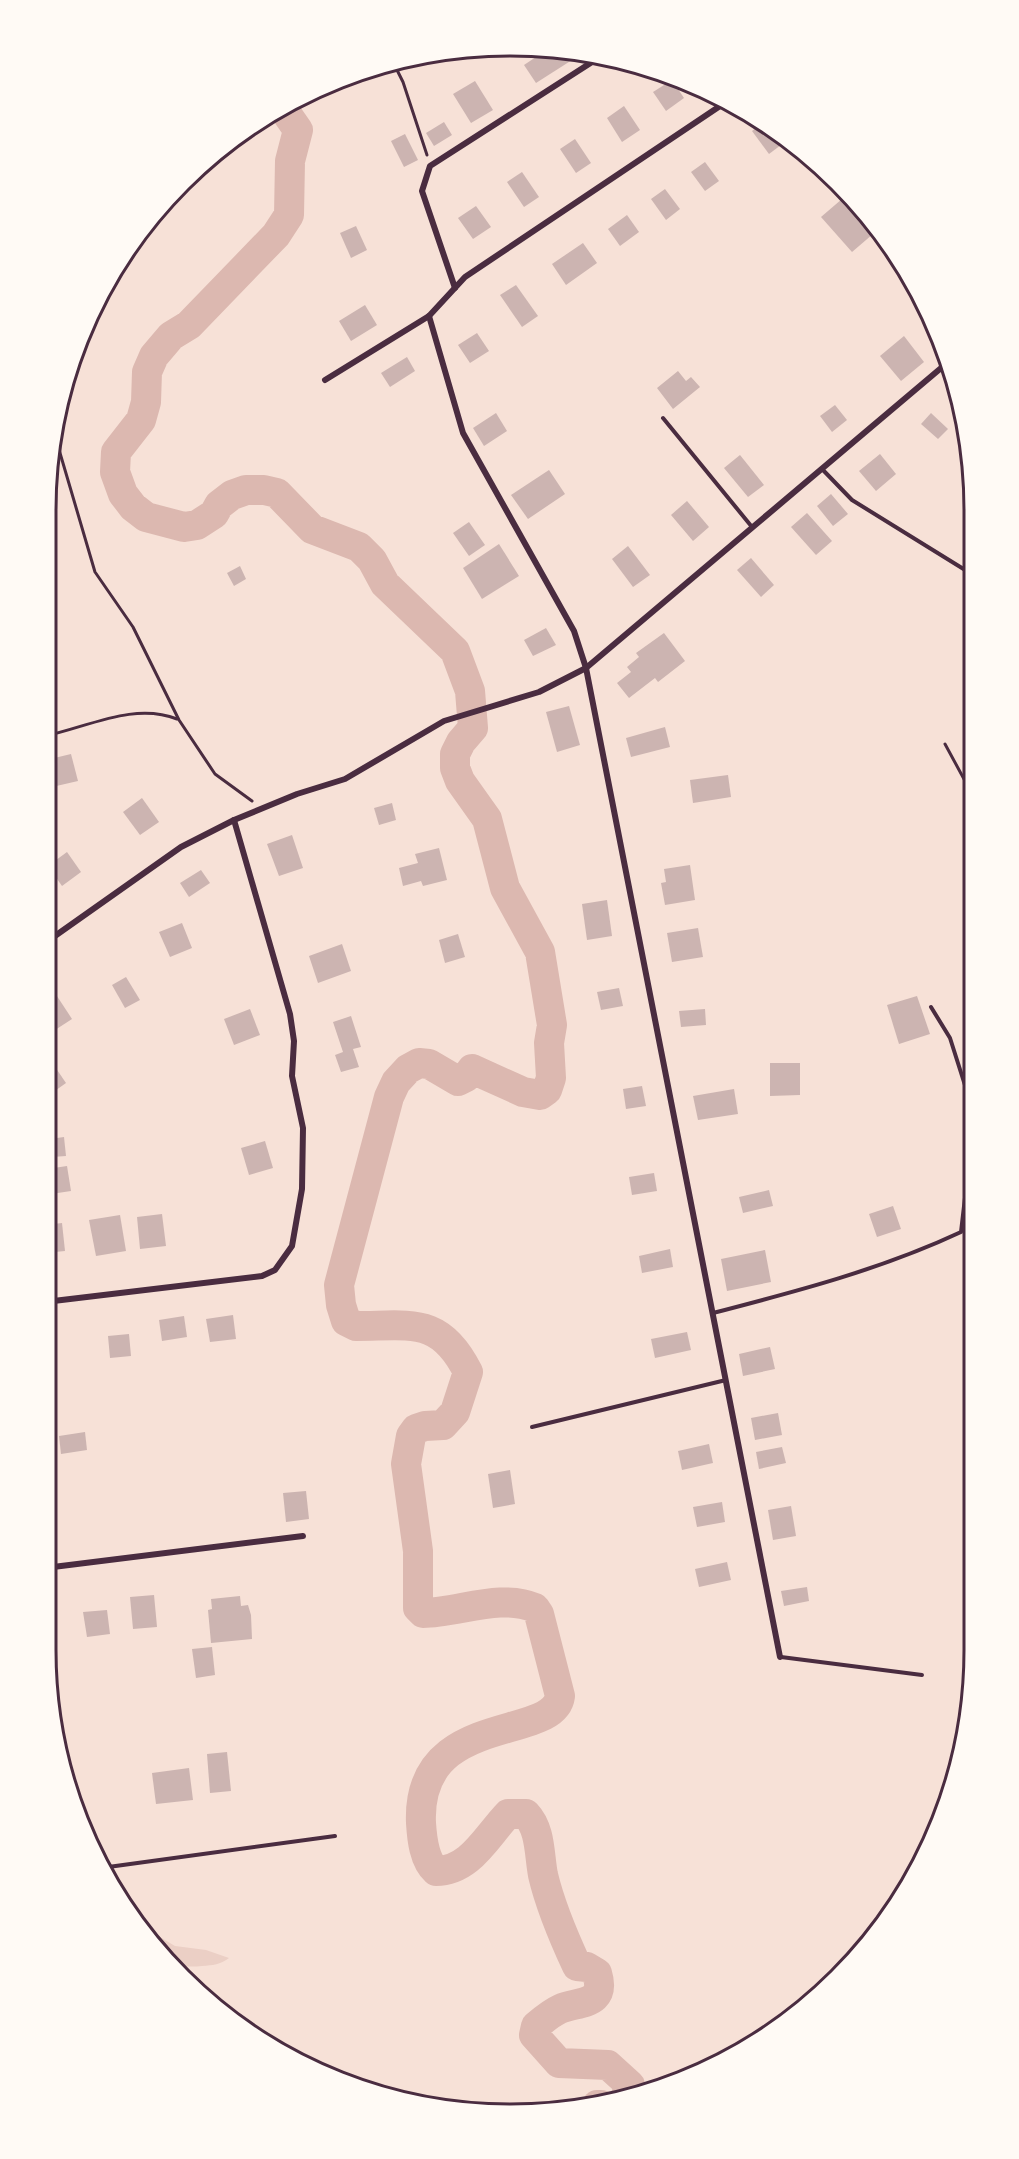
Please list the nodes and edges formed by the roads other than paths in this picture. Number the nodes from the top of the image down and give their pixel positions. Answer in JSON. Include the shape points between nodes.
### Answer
{"nodes":[{"id":1,"x":591,"y":63,"type":"edge"},
{"id":2,"x":719,"y":107,"type":"edge"},
{"id":3,"x":455,"y":288,"type":"junction"},
{"id":4,"x":429,"y":316,"type":"junction"},
{"id":5,"x":940,"y":369,"type":"edge"},
{"id":6,"x":326,"y":380,"type":"dead end"},
{"id":7,"x":663,"y":418,"type":"dead end"},
{"id":8,"x":822,"y":469,"type":"junction"},
{"id":9,"x":752,"y":527,"type":"junction"},
{"id":10,"x":964,"y":569,"type":"edge"},
{"id":11,"x":586,"y":668,"type":"junction"},
{"id":12,"x":234,"y":820,"type":"junction"},
{"id":13,"x":56,"y":935,"type":"edge"},
{"id":14,"x":931,"y":1007,"type":"dead end"},
{"id":15,"x":964,"y":1082,"type":"edge"},
{"id":16,"x":964,"y":1206,"type":"edge"},
{"id":17,"x":56,"y":1301,"type":"edge"},
{"id":18,"x":712,"y":1314,"type":"junction"},
{"id":19,"x":726,"y":1380,"type":"junction"},
{"id":20,"x":532,"y":1427,"type":"dead end"},
{"id":21,"x":303,"y":1536,"type":"dead end"},
{"id":22,"x":56,"y":1567,"type":"edge"},
{"id":23,"x":780,"y":1657,"type":"joint"},
{"id":24,"x":922,"y":1675,"type":"dead end"},
{"id":25,"x":335,"y":1836,"type":"dead end"},
{"id":26,"x":111,"y":1867,"type":"edge"}],
"edges":[{"from":1,"to":3,"type":"street","via":[[430,166],[422,191]]},
{"from":2,"to":3,"type":"street","via":[[465,277]]},
{"from":3,"to":4,"type":"street"},
{"from":4,"to":6,"type":"street"},
{"from":4,"to":11,"type":"street","via":[[463,433],[574,632]]},
{"from":5,"to":8,"type":"street"},
{"from":7,"to":9,"type":"lane"},
{"from":8,"to":9,"type":"street"},
{"from":8,"to":10,"type":"lane","via":[[852,500]]},
{"from":9,"to":11,"type":"street"},
{"from":11,"to":12,"type":"street","via":[[539,692],[444,721],[345,779]]},
{"from":11,"to":18,"type":"street"},
{"from":12,"to":13,"type":"street","via":[[181,847]]},
{"from":12,"to":17,"type":"street","via":[[290,1014],[294,1041],[292,1076],[303,1128],[302,1189],[292,1246],[275,1270],[262,1276]]},
{"from":14,"to":15,"type":"lane","via":[[950,1038]]},
{"from":16,"to":18,"type":"lane","via":[[961,1232],[919,1252],[820,1285]]},
{"from":18,"to":19,"type":"street"},
{"from":19,"to":20,"type":"lane"},
{"from":19,"to":23,"type":"street"},
{"from":21,"to":22,"type":"street"},
{"from":23,"to":24,"type":"lane"},
{"from":25,"to":26,"type":"lane"}]}
